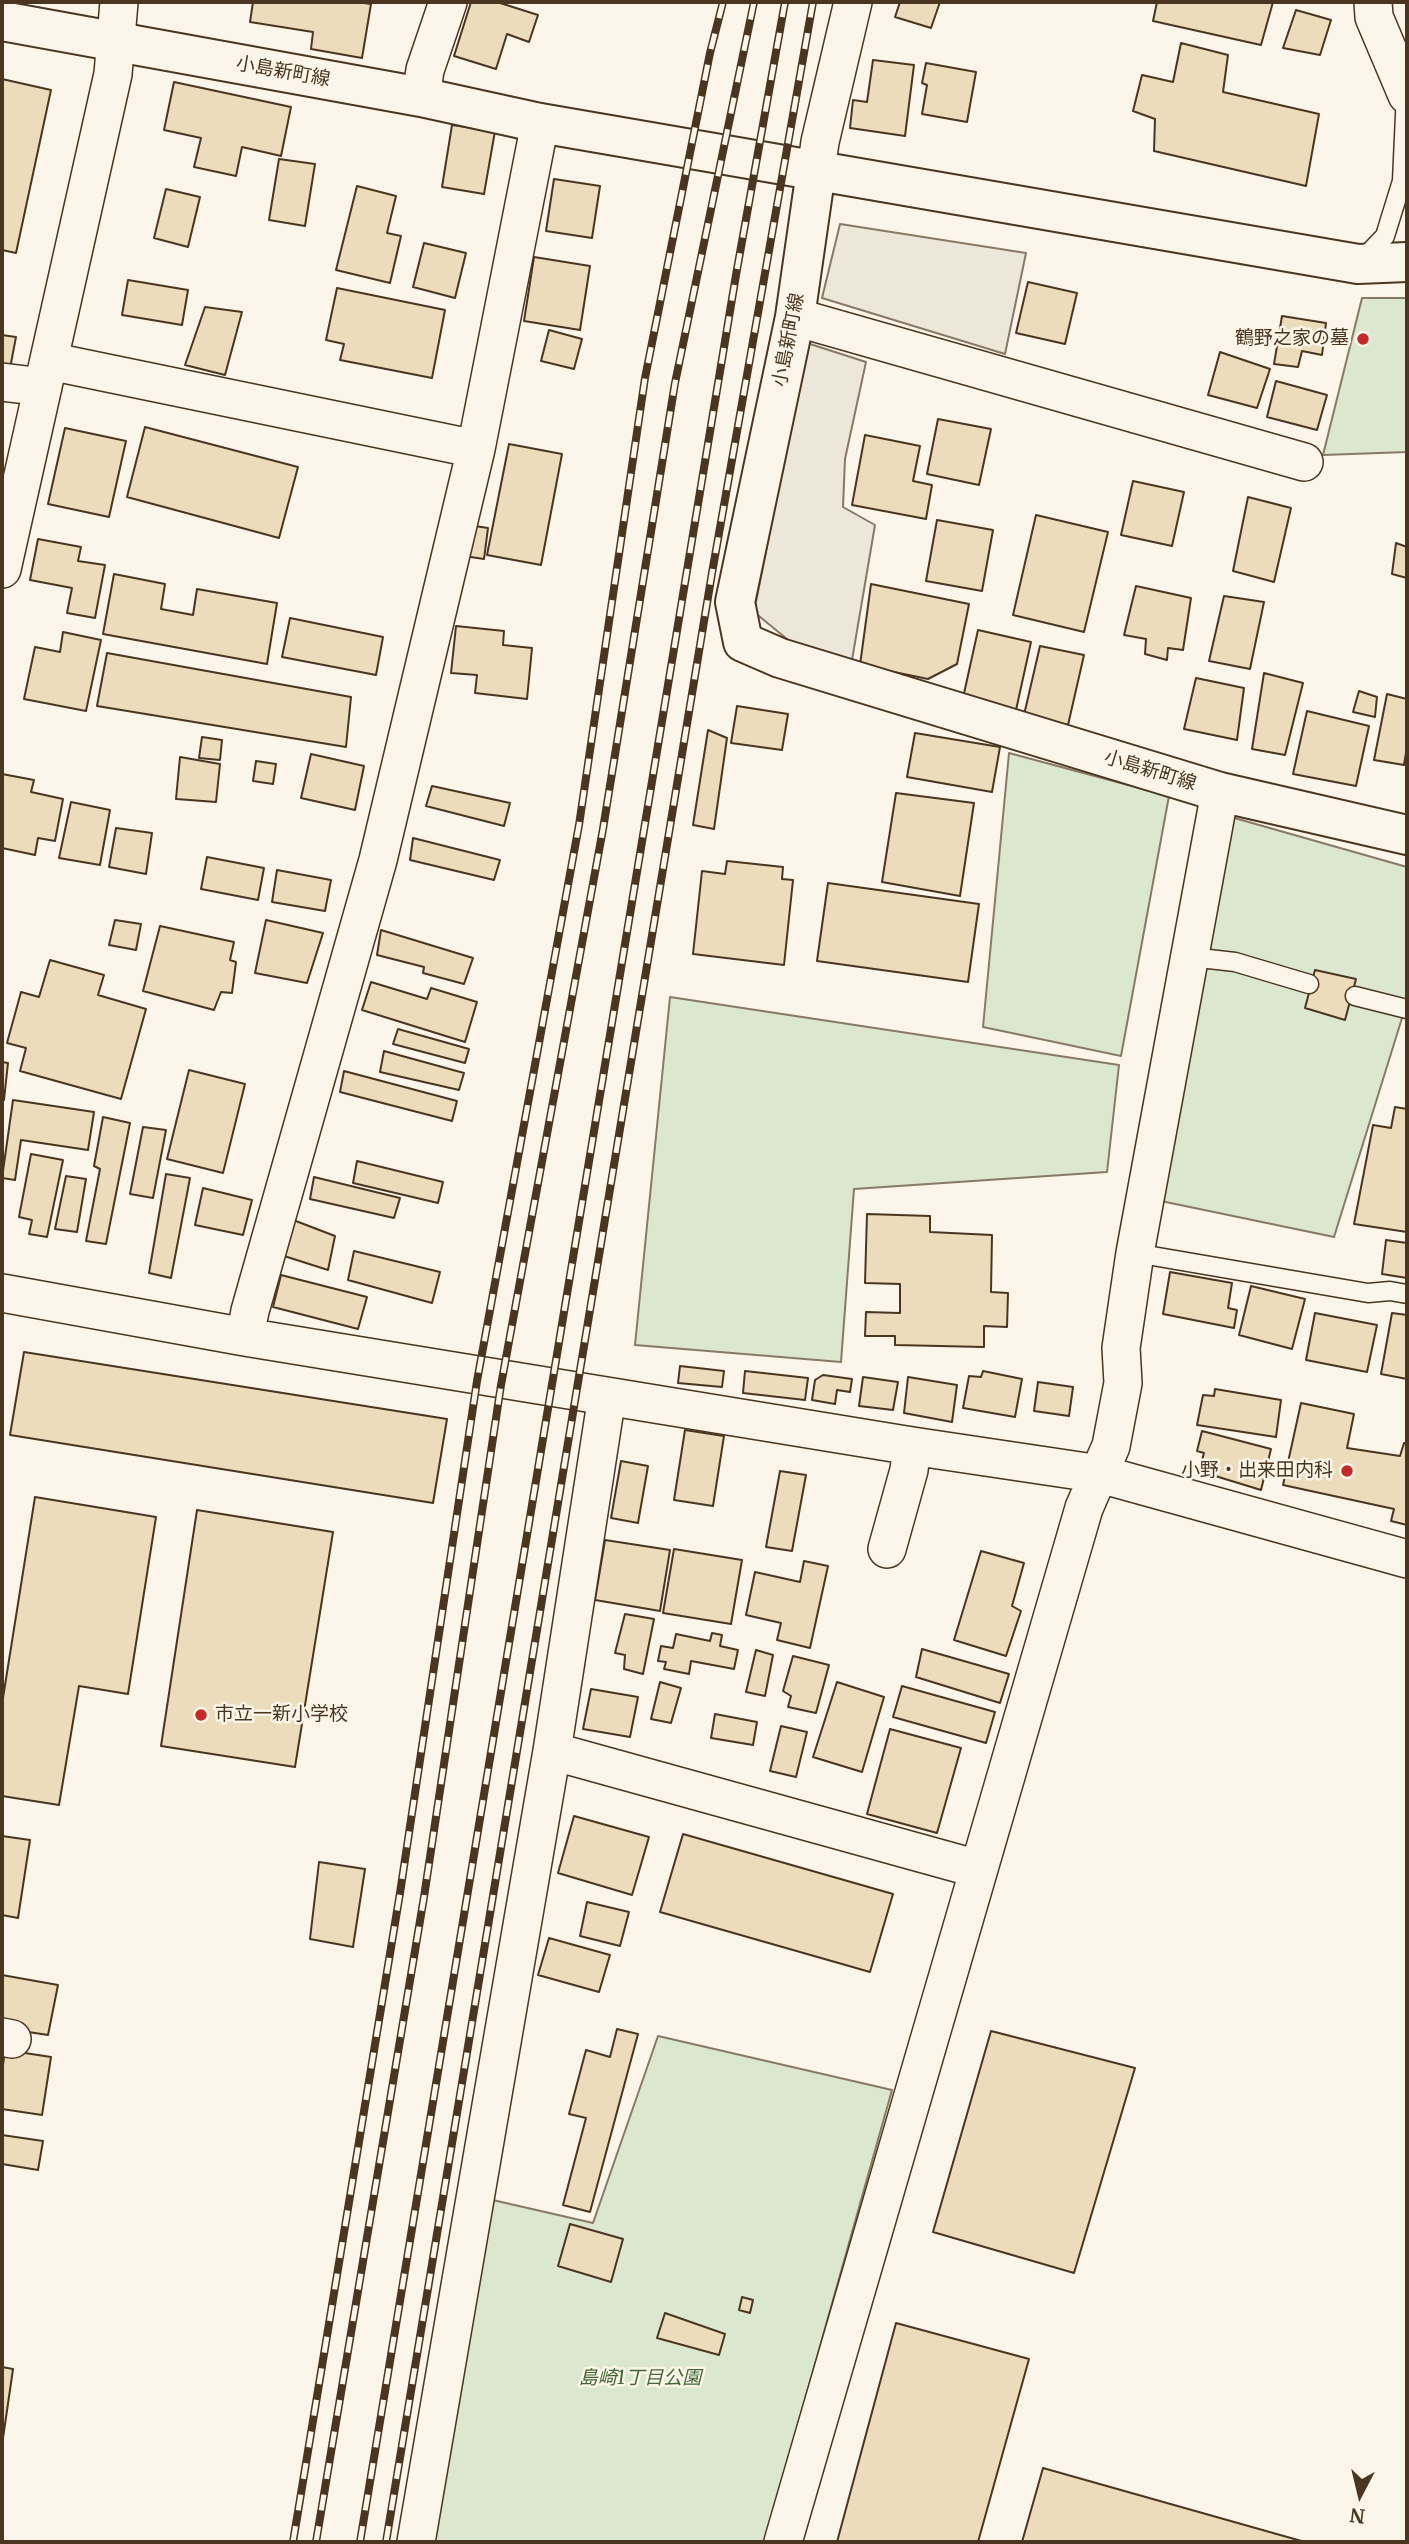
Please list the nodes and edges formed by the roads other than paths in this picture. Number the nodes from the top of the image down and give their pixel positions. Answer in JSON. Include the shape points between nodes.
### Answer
{"nodes":[{"id":1,"x":119,"y":2,"type":"edge"},
{"id":2,"x":448,"y":2,"type":"edge"},
{"id":3,"x":853,"y":2,"type":"edge"},
{"id":4,"x":1373,"y":2,"type":"edge"},
{"id":5,"x":2,"y":21,"type":"edge"},
{"id":6,"x":114,"y":41,"type":"junction"},
{"id":7,"x":1407,"y":94,"type":"edge"},
{"id":8,"x":421,"y":97,"type":"junction"},
{"id":9,"x":540,"y":123,"type":"junction"},
{"id":10,"x":816,"y":171,"type":"junction"},
{"id":11,"x":1407,"y":262,"type":"edge"},
{"id":12,"x":1358,"y":264,"type":"junction"},
{"id":13,"x":795,"y":317,"type":"junction"},
{"id":14,"x":46,"y":374,"type":"junction"},
{"id":15,"x":2,"y":382,"type":"edge"},
{"id":16,"x":476,"y":449,"type":"junction"},
{"id":17,"x":1304,"y":462,"type":"dead end"},
{"id":18,"x":2,"y":569,"type":"edge"},
{"id":19,"x":1220,"y":792,"type":"junction"},
{"id":20,"x":1407,"y":835,"type":"edge"},
{"id":21,"x":1191,"y":957,"type":"junction"},
{"id":22,"x":1309,"y":984,"type":"dead end"},
{"id":23,"x":1355,"y":996,"type":"dead end"},
{"id":24,"x":1407,"y":1009,"type":"edge"},
{"id":25,"x":1135,"y":1253,"type":"junction"},
{"id":26,"x":2,"y":1293,"type":"edge"},
{"id":27,"x":1407,"y":1294,"type":"edge"},
{"id":28,"x":246,"y":1337,"type":"junction"},
{"id":29,"x":607,"y":1396,"type":"junction"},
{"id":30,"x":912,"y":1446,"type":"junction"},
{"id":31,"x":1100,"y":1474,"type":"junction"},
{"id":32,"x":887,"y":1549,"type":"dead end"},
{"id":33,"x":1407,"y":1559,"type":"edge"},
{"id":34,"x":552,"y":1751,"type":"junction"},
{"id":35,"x":978,"y":1869,"type":"junction"},
{"id":36,"x":416,"y":2542,"type":"edge"},
{"id":37,"x":783,"y":2542,"type":"edge"}],
"edges":[{"from":1,"to":6,"type":"street"},
{"from":2,"to":8,"type":"street","via":[[425,70]]},
{"from":3,"to":10,"type":"street"},
{"from":4,"to":7,"type":"street","via":[[1374,18]]},
{"from":5,"to":6,"type":"main road","name":"小島新町線"},
{"from":6,"to":8,"type":"main road","name":"小島新町線"},
{"from":6,"to":14,"type":"street","via":[[113,74]]},
{"from":7,"to":12,"type":"lane","via":[[1402,181],[1385,236]]},
{"from":8,"to":9,"type":"main road","name":"小島新町線"},
{"from":9,"to":10,"type":"main road","name":"小島新町線"},
{"from":9,"to":16,"type":"street"},
{"from":10,"to":12,"type":"main road"},
{"from":10,"to":13,"type":"main road","name":"小島新町線"},
{"from":11,"to":12,"type":"main road"},
{"from":13,"to":17,"type":"street"},
{"from":13,"to":19,"type":"main road","name":"小島新町線","via":[[735,602],[743,642],[780,658]]},
{"from":14,"to":15,"type":"street"},
{"from":14,"to":16,"type":"street"},
{"from":14,"to":18,"type":"street"},
{"from":16,"to":28,"type":"street","via":[[377,860]]},
{"from":19,"to":20,"type":"main road","name":"小島新町線"},
{"from":19,"to":21,"type":"street"},
{"from":21,"to":22,"type":"lane","via":[[1235,962]]},
{"from":21,"to":25,"type":"street"},
{"from":23,"to":24,"type":"lane"},
{"from":25,"to":27,"type":"lane","via":[[1368,1293]]},
{"from":25,"to":31,"type":"street","via":[[1121,1348],[1123,1383],[1111,1446]]},
{"from":26,"to":28,"type":"street"},
{"from":28,"to":29,"type":"street"},
{"from":29,"to":30,"type":"street"},
{"from":29,"to":34,"type":"street"},
{"from":30,"to":31,"type":"street"},
{"from":30,"to":32,"type":"street"},
{"from":31,"to":33,"type":"street"},
{"from":31,"to":35,"type":"street","via":[[1084,1508]]},
{"from":34,"to":35,"type":"street"},
{"from":34,"to":36,"type":"street"},
{"from":35,"to":37,"type":"street"}]}
